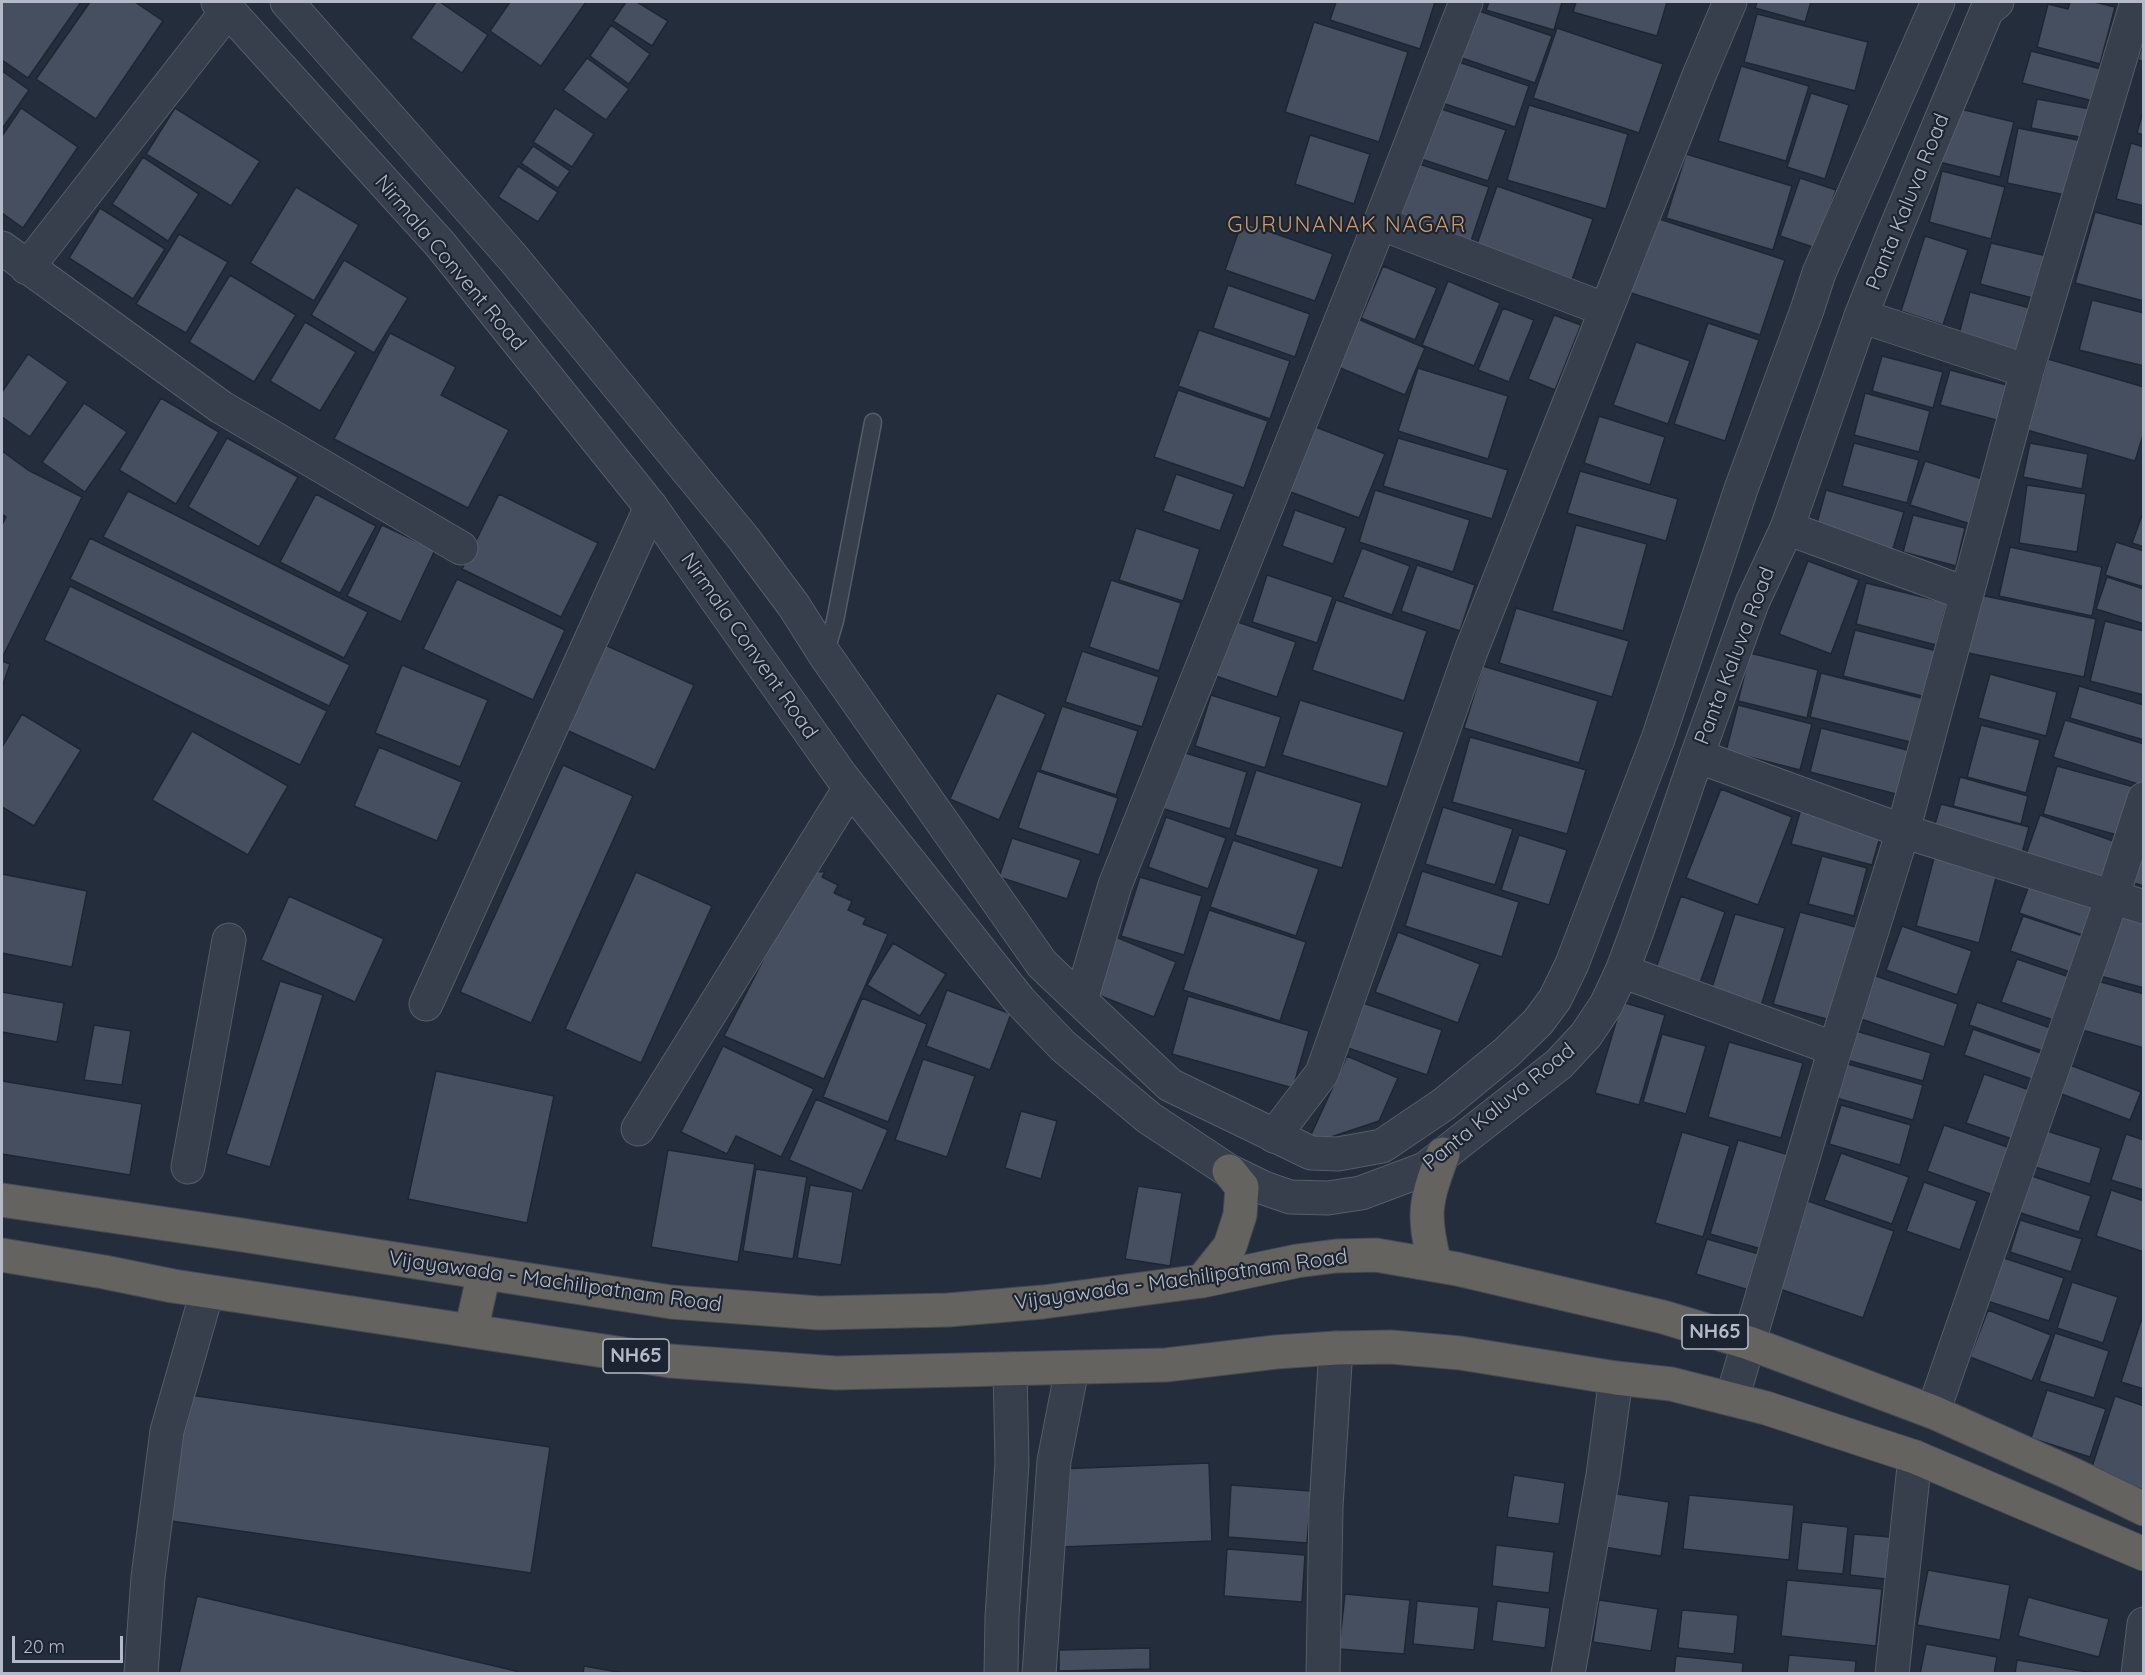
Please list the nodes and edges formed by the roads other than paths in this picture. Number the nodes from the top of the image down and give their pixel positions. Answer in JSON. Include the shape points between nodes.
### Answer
{"nodes":[{"id":1,"x":287,"y":2,"type":"edge"},
{"id":2,"x":1466,"y":2,"type":"edge"},
{"id":3,"x":1730,"y":2,"type":"edge"},
{"id":4,"x":1938,"y":2,"type":"edge"},
{"id":5,"x":1997,"y":2,"type":"edge"},
{"id":6,"x":2137,"y":2,"type":"edge"},
{"id":7,"x":223,"y":6,"type":"edge"},
{"id":8,"x":1380,"y":223,"type":"junction"},
{"id":9,"x":14,"y":258,"type":"edge"},
{"id":10,"x":1606,"y":310,"type":"junction"},
{"id":11,"x":1861,"y":316,"type":"junction"},
{"id":12,"x":2027,"y":371,"type":"junction"},
{"id":13,"x":873,"y":422,"type":"dead end"},
{"id":14,"x":651,"y":507,"type":"junction"},
{"id":15,"x":1787,"y":528,"type":"junction"},
{"id":16,"x":460,"y":548,"type":"dead end"},
{"id":17,"x":1967,"y":594,"type":"junction"},
{"id":18,"x":825,"y":655,"type":"junction"},
{"id":19,"x":1697,"y":756,"type":"junction"},
{"id":20,"x":850,"y":788,"type":"junction"},
{"id":21,"x":2144,"y":799,"type":"edge"},
{"id":22,"x":1903,"y":831,"type":"junction"},
{"id":23,"x":2112,"y":898,"type":"junction"},
{"id":24,"x":2144,"y":907,"type":"edge"},
{"id":25,"x":230,"y":940,"type":"dead end"},
{"id":26,"x":1622,"y":971,"type":"junction"},
{"id":27,"x":1081,"y":1000,"type":"junction"},
{"id":28,"x":426,"y":1004,"type":"dead end"},
{"id":29,"x":1835,"y":1049,"type":"junction"},
{"id":30,"x":638,"y":1129,"type":"dead end"},
{"id":31,"x":1274,"y":1136,"type":"junction"},
{"id":32,"x":1443,"y":1154,"type":"junction"},
{"id":33,"x":188,"y":1167,"type":"dead end"},
{"id":34,"x":1229,"y":1171,"type":"junction"},
{"id":35,"x":1342,"y":1196,"type":"joint"},
{"id":36,"x":2,"y":1200,"type":"edge"},
{"id":37,"x":2,"y":1255,"type":"edge"},
{"id":38,"x":1435,"y":1264,"type":"junction"},
{"id":39,"x":484,"y":1273,"type":"junction"},
{"id":40,"x":1202,"y":1281,"type":"junction"},
{"id":41,"x":207,"y":1292,"type":"junction"},
{"id":42,"x":471,"y":1331,"type":"junction"},
{"id":43,"x":1749,"y":1342,"type":"junction"},
{"id":44,"x":1336,"y":1348,"type":"junction"},
{"id":45,"x":1010,"y":1369,"type":"junction"},
{"id":46,"x":1072,"y":1369,"type":"junction"},
{"id":47,"x":1616,"y":1378,"type":"junction"},
{"id":48,"x":1732,"y":1399,"type":"junction"},
{"id":49,"x":1933,"y":1412,"type":"junction"},
{"id":50,"x":1916,"y":1457,"type":"junction"},
{"id":51,"x":2144,"y":1509,"type":"edge"},
{"id":52,"x":2144,"y":1554,"type":"edge"},
{"id":53,"x":2144,"y":1624,"type":"edge"},
{"id":54,"x":141,"y":1674,"type":"edge"},
{"id":55,"x":1001,"y":1674,"type":"edge"},
{"id":56,"x":1039,"y":1674,"type":"edge"},
{"id":57,"x":1323,"y":1674,"type":"edge"},
{"id":58,"x":1568,"y":1674,"type":"edge"},
{"id":59,"x":1892,"y":1674,"type":"edge"},
{"id":60,"x":2138,"y":1674,"type":"edge"}],
"edges":[{"from":1,"to":18,"type":"street","via":[[514,259],[744,539]]},
{"from":2,"to":8,"type":"street"},
{"from":3,"to":10,"type":"street"},
{"from":4,"to":31,"type":"street","name":"Panta Kaluva Road","via":[[1819,273],[1741,489],[1658,739],[1555,999],[1530,1030],[1444,1104],[1382,1146],[1338,1154],[1311,1153]]},
{"from":5,"to":11,"type":"street","name":"Panta Kaluva Road","via":[[1988,10]]},
{"from":6,"to":12,"type":"street"},
{"from":7,"to":9,"type":"street"},
{"from":7,"to":14,"type":"street","name":"Nirmala Convent Road","via":[[440,244]]},
{"from":8,"to":10,"type":"street"},
{"from":8,"to":27,"type":"street","via":[[1115,885]]},
{"from":9,"to":16,"type":"street","via":[[221,406]]},
{"from":10,"to":31,"type":"street","via":[[1472,651],[1322,1073]]},
{"from":11,"to":12,"type":"street"},
{"from":11,"to":15,"type":"street","name":"Panta Kaluva Road"},
{"from":12,"to":17,"type":"street"},
{"from":13,"to":18,"type":"lane"},
{"from":14,"to":20,"type":"street","name":"Nirmala Convent Road"},
{"from":14,"to":28,"type":"street"},
{"from":15,"to":17,"type":"street"},
{"from":15,"to":19,"type":"street","name":"Panta Kaluva Road","via":[[1752,603]]},
{"from":17,"to":22,"type":"street"},
{"from":18,"to":27,"type":"street","via":[[1042,964]]},
{"from":19,"to":22,"type":"street"},
{"from":19,"to":26,"type":"street","name":"Panta Kaluva Road"},
{"from":20,"to":30,"type":"street"},
{"from":20,"to":34,"type":"street","name":"Nirmala Convent Road","via":[[1020,1001],[1063,1046],[1149,1118]]},
{"from":21,"to":23,"type":"street"},
{"from":22,"to":23,"type":"street"},
{"from":22,"to":29,"type":"street"},
{"from":23,"to":24,"type":"street"},
{"from":23,"to":49,"type":"street"},
{"from":25,"to":33,"type":"street"},
{"from":26,"to":29,"type":"street"},
{"from":26,"to":32,"type":"street","name":"Panta Kaluva Road","via":[[1586,1035],[1558,1064]]},
{"from":27,"to":31,"type":"street","via":[[1170,1085]]},
{"from":29,"to":43,"type":"street"},
{"from":32,"to":35,"type":"street","name":"Panta Kaluva Road","via":[[1425,1169],[1361,1193]]},
{"from":32,"to":38,"type":"highway","via":[[1429,1191],[1426,1214]]},
{"from":34,"to":35,"type":"street","name":"Nirmala Convent Road","via":[[1290,1197]]},
{"from":34,"to":40,"type":"highway","via":[[1242,1186],[1240,1215],[1230,1246]]},
{"from":36,"to":39,"type":"highway","name":"Vijayawada - Machilipatnam Road","number":"NH65"},
{"from":37,"to":41,"type":"highway","number":"NH65"},
{"from":38,"to":40,"type":"highway","name":"Vijayawada - Machilipatnam Road","number":"NH65","via":[[1376,1255],[1336,1256]]},
{"from":38,"to":43,"type":"highway","name":"Vijayawada - Machilipatnam Road","number":"NH65","via":[[1663,1317]]},
{"from":39,"to":40,"type":"highway","name":"Vijayawada - Machilipatnam Road","number":"NH65","via":[[671,1302],[819,1313],[948,1310]]},
{"from":39,"to":42,"type":"highway"},
{"from":41,"to":42,"type":"highway","number":"NH65"},
{"from":41,"to":54,"type":"street","via":[[166,1431],[148,1576]]},
{"from":42,"to":45,"type":"highway","number":"NH65","via":[[670,1361],[836,1373]]},
{"from":43,"to":48,"type":"street"},
{"from":43,"to":49,"type":"highway","name":"Vijayawada - Machilipatnam Road","number":"NH65"},
{"from":44,"to":46,"type":"highway","number":"NH65","via":[[1166,1365]]},
{"from":44,"to":47,"type":"highway","number":"NH65","via":[[1391,1347],[1460,1353]]},
{"from":44,"to":57,"type":"street","via":[[1326,1507]]},
{"from":45,"to":46,"type":"highway","number":"NH65"},
{"from":45,"to":55,"type":"street","via":[[1012,1463]]},
{"from":46,"to":56,"type":"street","via":[[1054,1461]]},
{"from":47,"to":48,"type":"highway","number":"NH65","via":[[1671,1384]]},
{"from":47,"to":58,"type":"street","via":[[1604,1475]]},
{"from":48,"to":50,"type":"highway","number":"NH65"},
{"from":49,"to":51,"type":"highway","name":"Vijayawada - Machilipatnam Road","number":"NH65"},
{"from":50,"to":52,"type":"highway","number":"NH65"},
{"from":50,"to":59,"type":"street"},
{"from":53,"to":60,"type":"street"}]}
